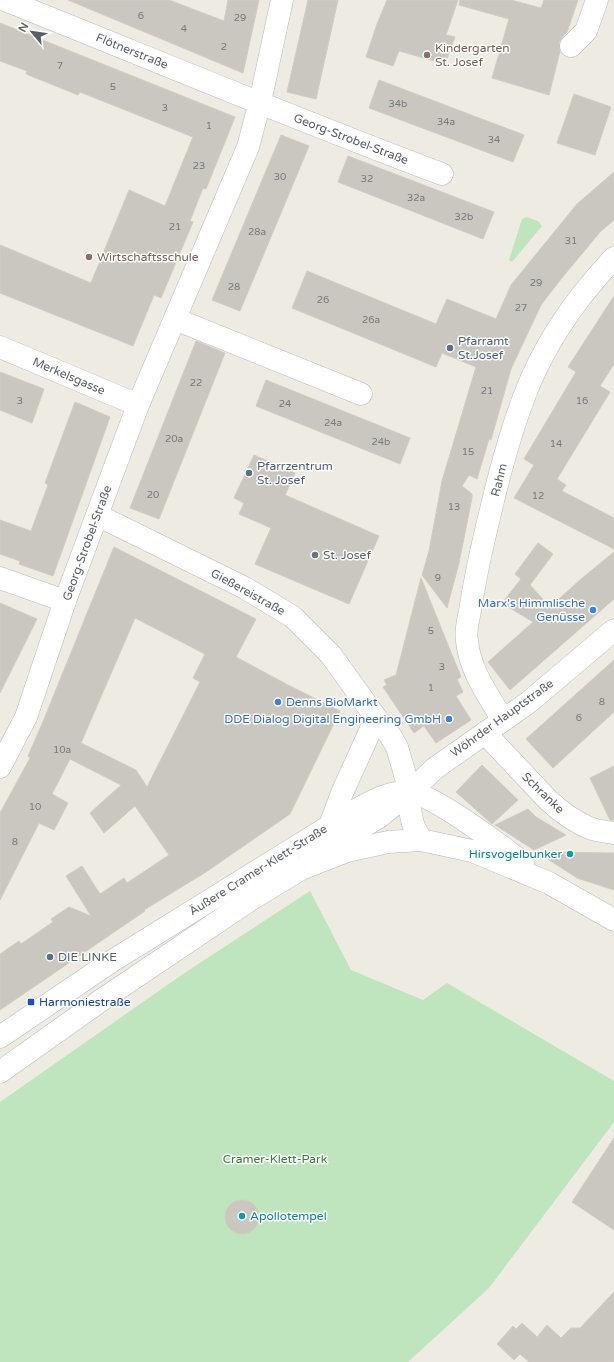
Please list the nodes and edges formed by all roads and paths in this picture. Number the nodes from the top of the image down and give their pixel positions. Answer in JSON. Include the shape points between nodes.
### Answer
{"nodes":[{"id":1,"x":5,"y":0,"type":"edge"},
{"id":2,"x":282,"y":0,"type":"edge"},
{"id":3,"x":596,"y":0,"type":"edge"},
{"id":4,"x":571,"y":46,"type":"dead end"},
{"id":5,"x":260,"y":102,"type":"junction"},
{"id":6,"x":442,"y":174,"type":"dead end"},
{"id":7,"x":614,"y":258,"type":"edge"},
{"id":8,"x":175,"y":319,"type":"junction"},
{"id":9,"x":0,"y":347,"type":"edge"},
{"id":10,"x":360,"y":394,"type":"dead end"},
{"id":11,"x":138,"y":405,"type":"junction"},
{"id":12,"x":97,"y":515,"type":"junction"},
{"id":13,"x":0,"y":578,"type":"edge"},
{"id":14,"x":65,"y":601,"type":"junction"},
{"id":15,"x":614,"y":630,"type":"edge"},
{"id":16,"x":376,"y":718,"type":"junction"},
{"id":17,"x":503,"y":720,"type":"junction"},
{"id":18,"x":485,"y":733,"type":"junction"},
{"id":19,"x":0,"y":767,"type":"edge"},
{"id":20,"x":410,"y":792,"type":"junction"},
{"id":21,"x":330,"y":825,"type":"junction"},
{"id":22,"x":614,"y":833,"type":"edge"},
{"id":23,"x":421,"y":840,"type":"junction"},
{"id":24,"x":301,"y":869,"type":"junction"},
{"id":25,"x":549,"y":883,"type":"junction"},
{"id":26,"x":614,"y":920,"type":"edge"},
{"id":27,"x":0,"y":1037,"type":"edge"},
{"id":28,"x":0,"y":1072,"type":"edge"}],
"edges":[{"from":1,"to":5,"type":"street","name":"Flötnerstraße"},
{"from":2,"to":5,"type":"street","name":"Georg-Strobel-Straße"},
{"from":3,"to":4,"type":"street","via":[[586,31]]},
{"from":5,"to":6,"type":"street","name":"Georg-Strobel-Straße"},
{"from":5,"to":8,"type":"street","name":"Georg-Strobel-Straße","via":[[248,147]]},
{"from":7,"to":17,"type":"street","name":"Rahm","via":[[573,307],[534,373],[516,418],[492,504],[476,576],[466,640],[472,667]]},
{"from":8,"to":10,"type":"street"},
{"from":8,"to":11,"type":"street","name":"Georg-Strobel-Straße"},
{"from":9,"to":11,"type":"street","name":"Merkelsgasse"},
{"from":11,"to":12,"type":"street","name":"Georg-Strobel-Straße"},
{"from":12,"to":14,"type":"street","name":"Georg-Strobel-Straße"},
{"from":12,"to":16,"type":"street","name":"Gießereistraße","via":[[245,588],[293,617],[332,654]]},
{"from":13,"to":14,"type":"street"},
{"from":14,"to":19,"type":"street","name":"Georg-Strobel-Straße","via":[[26,716]]},
{"from":15,"to":17,"type":"street","name":"Wöhrder Hauptstraße","via":[[529,702]]},
{"from":16,"to":20,"type":"street","name":"Gießereistraße","via":[[397,747]]},
{"from":16,"to":21,"type":"street"},
{"from":17,"to":18,"type":"street","name":"Wöhrder Hauptstraße"},
{"from":18,"to":20,"type":"street","name":"Wöhrder Hauptstraße","via":[[434,769]]},
{"from":18,"to":22,"type":"street","name":"Schranke","via":[[558,809],[593,829]]},
{"from":20,"to":21,"type":"street","name":"Äußere Cramer-Klett-Straße","via":[[400,792],[378,799]]},
{"from":20,"to":23,"type":"street","name":"Gießereistraße","via":[[412,820]]},
{"from":20,"to":24,"type":"street","name":"Äußere Cramer-Klett-Straße","via":[[380,817],[337,842]]},
{"from":20,"to":25,"type":"street","via":[[448,811],[508,851]]},
{"from":21,"to":27,"type":"street","name":"Äußere Cramer-Klett-Straße","via":[[112,961]]},
{"from":23,"to":24,"type":"street","name":"Äußere Cramer-Klett-Straße","via":[[388,842],[347,851]]},
{"from":23,"to":25,"type":"street","name":"Äußere Cramer-Klett-Straße","via":[[472,851]]},
{"from":24,"to":28,"type":"street","name":"Äußere Cramer-Klett-Straße","via":[[208,928]]},
{"from":25,"to":26,"type":"street"}]}
